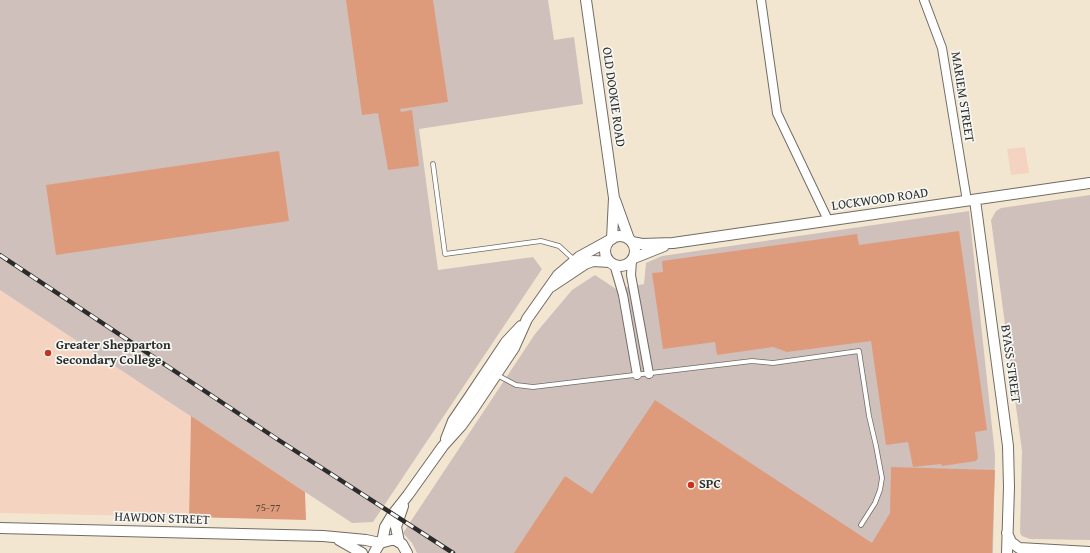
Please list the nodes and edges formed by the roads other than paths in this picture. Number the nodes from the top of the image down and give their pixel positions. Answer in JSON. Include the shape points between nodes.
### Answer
{"nodes":[{"id":1,"x":586,"y":0,"type":"edge"},
{"id":2,"x":761,"y":0,"type":"edge"},
{"id":3,"x":924,"y":0,"type":"edge"},
{"id":4,"x":433,"y":164,"type":"dead end"},
{"id":5,"x":1090,"y":183,"type":"edge"},
{"id":6,"x":614,"y":198,"type":"junction"},
{"id":7,"x":971,"y":200,"type":"junction"},
{"id":8,"x":828,"y":220,"type":"junction"},
{"id":9,"x":611,"y":239,"type":"junction"},
{"id":10,"x":630,"y":240,"type":"junction"},
{"id":11,"x":673,"y":242,"type":"junction"},
{"id":12,"x":633,"y":259,"type":"junction"},
{"id":13,"x":573,"y":261,"type":"junction"},
{"id":14,"x":612,"y":263,"type":"junction"},
{"id":15,"x":548,"y":290,"type":"junction"},
{"id":16,"x":492,"y":373,"type":"junction"},
{"id":17,"x":649,"y":374,"type":"junction"},
{"id":18,"x":636,"y":375,"type":"junction"},
{"id":19,"x":468,"y":399,"type":"junction"},
{"id":20,"x":474,"y":408,"type":"junction"},
{"id":21,"x":443,"y":446,"type":"junction"},
{"id":22,"x":408,"y":496,"type":"junction"},
{"id":23,"x":861,"y":525,"type":"dead end"},
{"id":24,"x":0,"y":528,"type":"edge"},
{"id":25,"x":1006,"y":533,"type":"junction"},
{"id":26,"x":323,"y":536,"type":"junction"},
{"id":27,"x":381,"y":543,"type":"junction"},
{"id":28,"x":405,"y":550,"type":"edge"},
{"id":29,"x":1090,"y":552,"type":"edge"},
{"id":30,"x":362,"y":553,"type":"edge"},
{"id":31,"x":374,"y":553,"type":"edge"},
{"id":32,"x":1007,"y":553,"type":"edge"}],
"edges":[{"from":1,"to":6,"type":"street","name":"OLD DOOKIE ROAD"},
{"from":2,"to":8,"type":"street","via":[[777,113]]},
{"from":3,"to":7,"type":"street","name":"MARIEM STREET","via":[[942,48]]},
{"from":4,"to":13,"type":"lane","via":[[445,254],[541,241],[559,246]]},
{"from":5,"to":7,"type":"street","name":"LOCKWOOD ROAD"},
{"from":6,"to":9,"type":"street","name":"OLD DOOKIE ROAD"},
{"from":6,"to":10,"type":"street","name":"OLD DOOKIE ROAD"},
{"from":7,"to":8,"type":"street","name":"LOCKWOOD ROAD"},
{"from":7,"to":25,"type":"street","name":"BYASS STREET","via":[[1008,446]]},
{"from":8,"to":11,"type":"street","name":"LOCKWOOD ROAD"},
{"from":9,"to":10,"type":"street","via":[[623,236]]},
{"from":9,"to":13,"type":"street"},
{"from":9,"to":14,"type":"street","via":[[606,248],[607,258]]},
{"from":10,"to":11,"type":"street","name":"LOCKWOOD ROAD","via":[[642,244]]},
{"from":10,"to":12,"type":"street","via":[[635,248]]},
{"from":11,"to":12,"type":"street","name":"LOCKWOOD ROAD"},
{"from":12,"to":14,"type":"street","via":[[624,266]]},
{"from":12,"to":17,"type":"street","via":[[631,273]]},
{"from":13,"to":15,"type":"street","via":[[558,275]]},
{"from":14,"to":15,"type":"street","via":[[593,261],[585,264]]},
{"from":14,"to":18,"type":"street","via":[[623,295]]},
{"from":15,"to":16,"type":"street","via":[[506,342]]},
{"from":16,"to":18,"type":"lane","via":[[516,385],[534,387]]},
{"from":16,"to":19,"type":"street"},
{"from":16,"to":20,"type":"street"},
{"from":17,"to":18,"type":"lane"},
{"from":17,"to":23,"type":"lane","via":[[859,351],[882,478],[875,503]]},
{"from":19,"to":20,"type":"street"},
{"from":19,"to":21,"type":"street","via":[[453,421]]},
{"from":20,"to":21,"type":"street"},
{"from":21,"to":22,"type":"street"},
{"from":22,"to":27,"type":"street","via":[[393,514]]},
{"from":22,"to":28,"type":"street","via":[[396,527]]},
{"from":24,"to":26,"type":"street","name":"HAWDON STREET"},
{"from":25,"to":29,"type":"street","via":[[1011,542],[1019,548]]},
{"from":25,"to":32,"type":"street","name":"BYASS STREET"},
{"from":26,"to":27,"type":"street","name":"HAWDON STREET"},
{"from":26,"to":30,"type":"street","name":"HAWDON STREET","via":[[340,540]]},
{"from":27,"to":28,"type":"street","name":"HAWDON STREET","via":[[391,540]]},
{"from":27,"to":31,"type":"street"}]}
